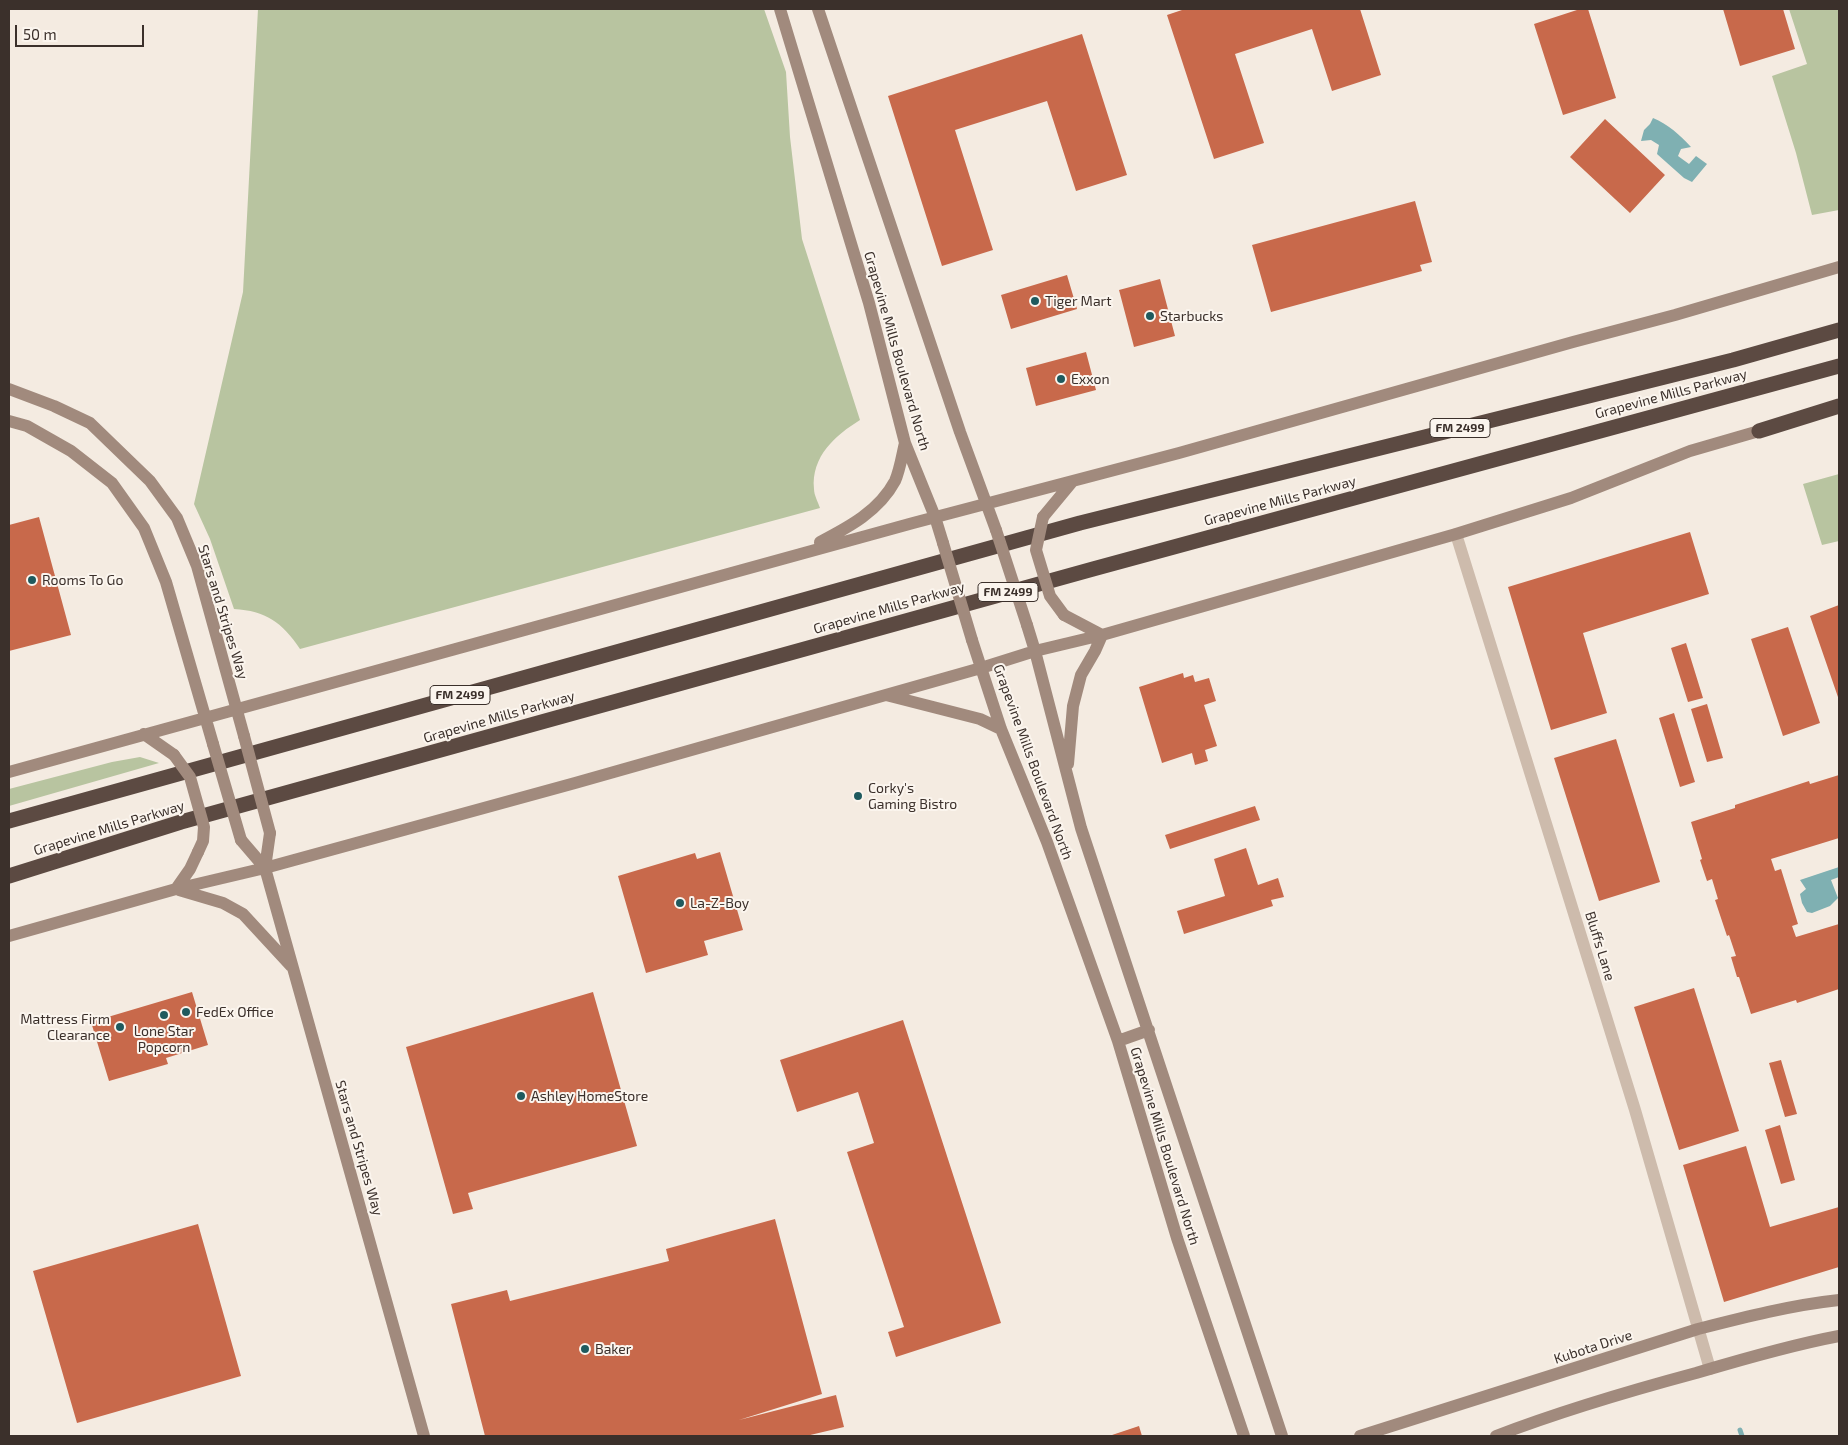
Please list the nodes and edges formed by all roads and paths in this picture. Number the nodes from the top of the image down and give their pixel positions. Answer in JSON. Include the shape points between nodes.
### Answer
{"nodes":[{"id":1,"x":780,"y":9,"type":"edge"},
{"id":2,"x":818,"y":9,"type":"edge"},
{"id":3,"x":1839,"y":267,"type":"edge"},
{"id":4,"x":1839,"y":330,"type":"edge"},
{"id":5,"x":1839,"y":366,"type":"edge"},
{"id":6,"x":9,"y":389,"type":"edge"},
{"id":7,"x":1839,"y":406,"type":"edge"},
{"id":8,"x":9,"y":421,"type":"edge"},
{"id":9,"x":1759,"y":431,"type":"joint"},
{"id":10,"x":905,"y":443,"type":"junction"},
{"id":11,"x":1072,"y":482,"type":"junction"},
{"id":12,"x":987,"y":503,"type":"junction"},
{"id":13,"x":935,"y":517,"type":"junction"},
{"id":14,"x":1456,"y":534,"type":"junction"},
{"id":15,"x":796,"y":555,"type":"junction"},
{"id":16,"x":1102,"y":635,"type":"junction"},
{"id":17,"x":1036,"y":651,"type":"junction"},
{"id":18,"x":981,"y":668,"type":"junction"},
{"id":19,"x":886,"y":695,"type":"junction"},
{"id":20,"x":236,"y":708,"type":"junction"},
{"id":21,"x":205,"y":716,"type":"junction"},
{"id":22,"x":1001,"y":728,"type":"junction"},
{"id":23,"x":144,"y":734,"type":"junction"},
{"id":24,"x":9,"y":772,"type":"edge"},
{"id":25,"x":1067,"y":774,"type":"junction"},
{"id":26,"x":9,"y":821,"type":"edge"},
{"id":27,"x":265,"y":868,"type":"junction"},
{"id":28,"x":9,"y":876,"type":"edge"},
{"id":29,"x":176,"y":889,"type":"junction"},
{"id":30,"x":9,"y":936,"type":"edge"},
{"id":31,"x":293,"y":968,"type":"junction"},
{"id":32,"x":1149,"y":1030,"type":"junction"},
{"id":33,"x":1118,"y":1041,"type":"junction"},
{"id":34,"x":1839,"y":1300,"type":"edge"},
{"id":35,"x":1698,"y":1329,"type":"junction"},
{"id":36,"x":1839,"y":1336,"type":"edge"},
{"id":37,"x":1710,"y":1368,"type":"junction"},
{"id":38,"x":424,"y":1436,"type":"edge"},
{"id":39,"x":1244,"y":1436,"type":"edge"},
{"id":40,"x":1282,"y":1436,"type":"edge"},
{"id":41,"x":1360,"y":1436,"type":"edge"},
{"id":42,"x":1496,"y":1436,"type":"edge"}],
"edges":[{"from":1,"to":10,"type":"main road","name":"Grapevine Mills Boulevard North","via":[[869,303]]},
{"from":2,"to":12,"type":"main road","name":"Grapevine Mills Boulevard North"},
{"from":3,"to":11,"type":"main road"},
{"from":4,"to":26,"type":"highway","name":"Grapevine Mills Parkway","number":"FM 2499","via":[[1733,360],[1080,523]]},
{"from":5,"to":28,"type":"highway","name":"Grapevine Mills Parkway","number":"FM 2499","via":[[200,817]]},
{"from":6,"to":20,"type":"main road","name":"Stars and Stripes Way","via":[[90,423],[150,481],[177,518],[197,566]]},
{"from":7,"to":9,"type":"highway"},
{"from":8,"to":21,"type":"main road","name":"Stars and Stripes Way","via":[[28,426],[71,451],[112,483],[144,528],[166,582]]},
{"from":9,"to":14,"type":"main road","via":[[1690,451],[1571,498]]},
{"from":10,"to":13,"type":"main road","name":"Grapevine Mills Boulevard North"},
{"from":10,"to":15,"type":"main road","via":[[895,480],[880,503],[847,528]]},
{"from":11,"to":12,"type":"main road"},
{"from":11,"to":16,"type":"main road","bridge":true,"via":[[1043,517],[1036,550],[1050,596],[1064,615]]},
{"from":12,"to":13,"type":"main road"},
{"from":12,"to":17,"type":"main road","name":"Grapevine Mills Boulevard North","bridge":true},
{"from":13,"to":15,"type":"main road"},
{"from":13,"to":18,"type":"main road","name":"Grapevine Mills Boulevard North","bridge":true},
{"from":14,"to":16,"type":"main road"},
{"from":14,"to":35,"type":"street","name":"Bluffs Lane","via":[[1635,1110]]},
{"from":15,"to":20,"type":"main road"},
{"from":16,"to":17,"type":"main road"},
{"from":16,"to":25,"type":"main road","via":[[1081,675],[1073,706]]},
{"from":17,"to":18,"type":"main road"},
{"from":17,"to":25,"type":"main road","name":"Grapevine Mills Boulevard North"},
{"from":18,"to":19,"type":"main road"},
{"from":18,"to":22,"type":"main road","name":"Grapevine Mills Boulevard North"},
{"from":19,"to":22,"type":"main road","via":[[980,719]]},
{"from":19,"to":27,"type":"main road"},
{"from":20,"to":21,"type":"main road"},
{"from":20,"to":27,"type":"main road","name":"Stars and Stripes Way","bridge":true,"via":[[270,833]]},
{"from":21,"to":23,"type":"main road"},
{"from":21,"to":27,"type":"main road","name":"Stars and Stripes Way","bridge":true,"via":[[241,840]]},
{"from":22,"to":33,"type":"main road","name":"Grapevine Mills Boulevard North","via":[[1047,842]]},
{"from":23,"to":24,"type":"main road"},
{"from":23,"to":29,"type":"main road","bridge":true,"via":[[174,755],[190,777],[204,827],[203,841],[190,870]]},
{"from":25,"to":32,"type":"main road","name":"Grapevine Mills Boulevard North","via":[[1081,828]]},
{"from":27,"to":29,"type":"main road"},
{"from":27,"to":31,"type":"main road","name":"Stars and Stripes Way"},
{"from":29,"to":30,"type":"main road"},
{"from":29,"to":31,"type":"main road","via":[[223,902],[243,914]]},
{"from":31,"to":38,"type":"main road","name":"Stars and Stripes Way"},
{"from":32,"to":33,"type":"main road"},
{"from":32,"to":40,"type":"main road","name":"Grapevine Mills Boulevard North"},
{"from":33,"to":39,"type":"main road","name":"Grapevine Mills Boulevard North","via":[[1177,1238]]},
{"from":34,"to":35,"type":"main road","name":"Kubota Drive"},
{"from":35,"to":37,"type":"street","name":"Bluffs Lane"},
{"from":35,"to":41,"type":"main road","name":"Kubota Drive"},
{"from":36,"to":37,"type":"main road"},
{"from":37,"to":42,"type":"main road"}]}
